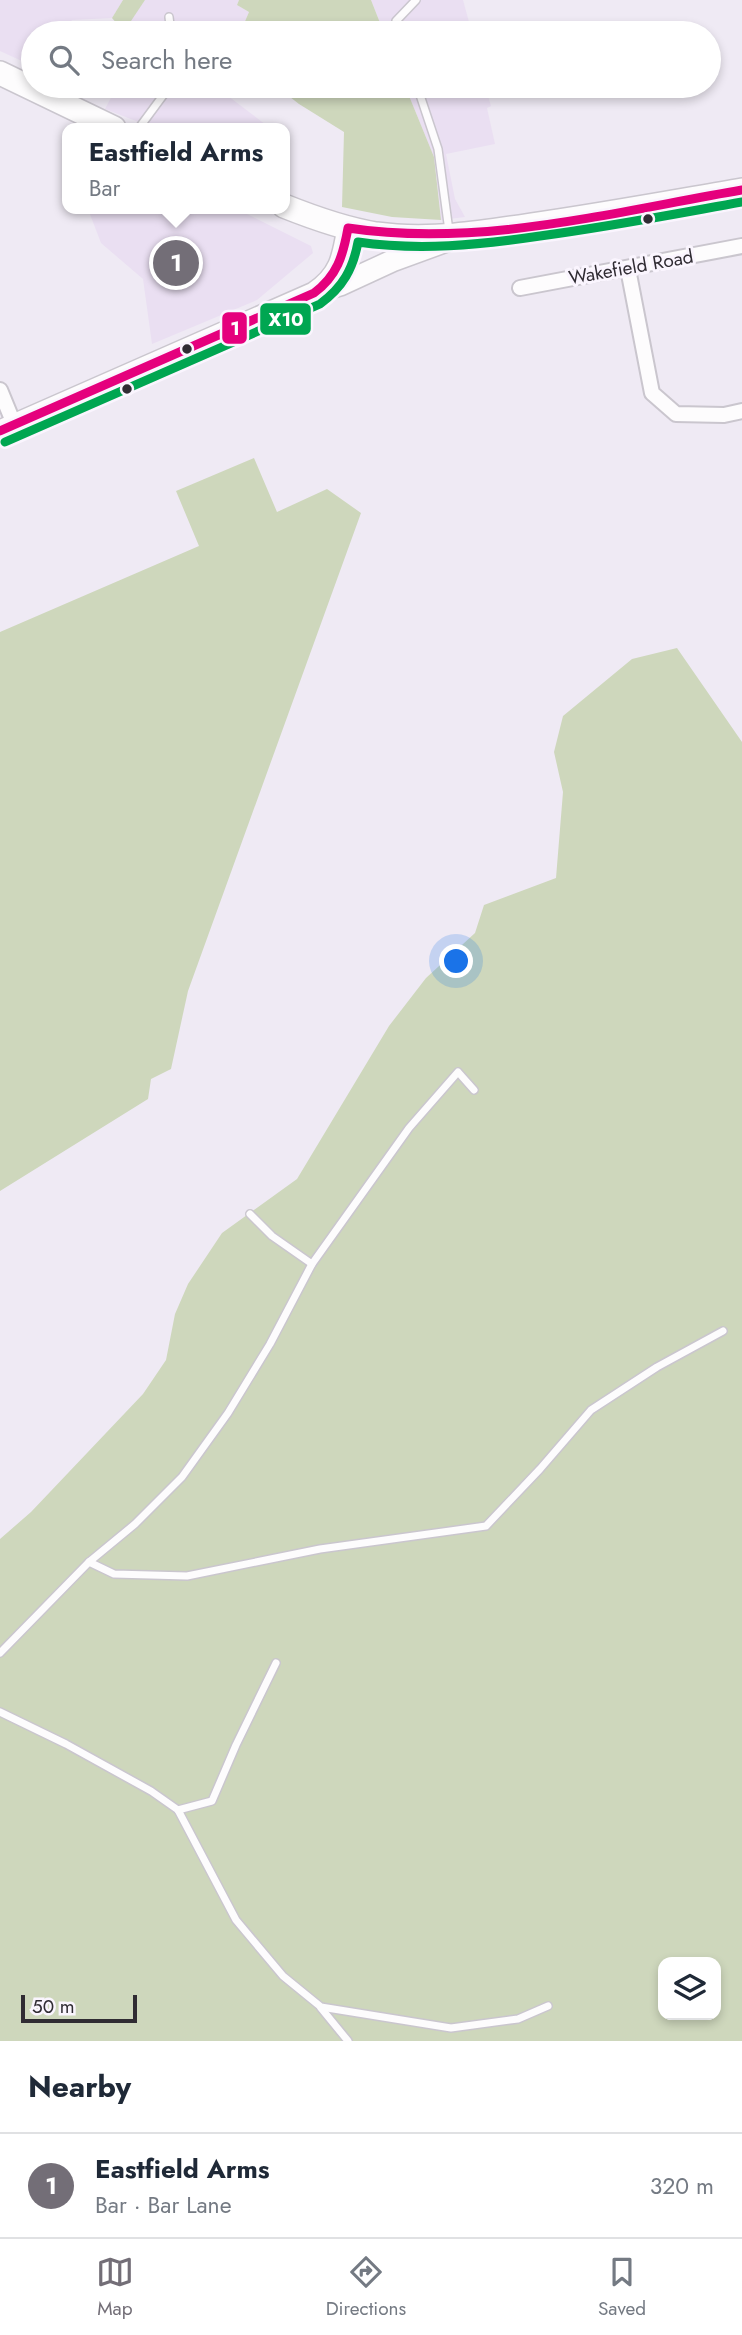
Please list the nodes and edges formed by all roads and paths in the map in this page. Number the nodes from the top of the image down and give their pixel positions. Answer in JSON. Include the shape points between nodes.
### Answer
{"nodes":[{"id":1,"x":416,"y":0,"type":"edge"},
{"id":2,"x":169,"y":17,"type":"dead end"},
{"id":3,"x":170,"y":21,"type":"edge"},
{"id":4,"x":396,"y":21,"type":"edge"},
{"id":5,"x":0,"y":72,"type":"edge"},
{"id":6,"x":21,"y":82,"type":"edge"},
{"id":7,"x":53,"y":98,"type":"edge"},
{"id":8,"x":161,"y":98,"type":"edge"},
{"id":9,"x":421,"y":98,"type":"edge"},
{"id":10,"x":104,"y":123,"type":"edge"},
{"id":11,"x":143,"y":123,"type":"edge"},
{"id":12,"x":742,"y":190,"type":"edge"},
{"id":13,"x":290,"y":208,"type":"edge"},
{"id":14,"x":348,"y":229,"type":"junction"},
{"id":15,"x":457,"y":235,"type":"junction"},
{"id":16,"x":742,"y":246,"type":"edge"},
{"id":17,"x":628,"y":269,"type":"junction"},
{"id":18,"x":520,"y":288,"type":"dead end"},
{"id":19,"x":314,"y":293,"type":"junction"},
{"id":20,"x":0,"y":390,"type":"edge"},
{"id":21,"x":742,"y":411,"type":"edge"},
{"id":22,"x":7,"y":427,"type":"edge"},
{"id":23,"x":474,"y":1090,"type":"dead end"},
{"id":24,"x":250,"y":1214,"type":"dead end"},
{"id":25,"x":312,"y":1264,"type":"junction"},
{"id":26,"x":723,"y":1331,"type":"dead end"},
{"id":27,"x":89,"y":1562,"type":"junction"},
{"id":28,"x":0,"y":1653,"type":"edge"},
{"id":29,"x":276,"y":1664,"type":"dead end"},
{"id":30,"x":0,"y":1712,"type":"edge"},
{"id":31,"x":178,"y":1810,"type":"junction"},
{"id":32,"x":548,"y":2006,"type":"dead end"},
{"id":33,"x":321,"y":2007,"type":"junction"},
{"id":34,"x":348,"y":2041,"type":"edge"}],
"edges":[{"from":1,"to":4,"type":"lane"},
{"from":2,"to":3,"type":"lane"},
{"from":5,"to":6,"type":"main road"},
{"from":7,"to":10,"type":"main road"},
{"from":8,"to":11,"type":"lane"},
{"from":9,"to":15,"type":"lane"},
{"from":12,"to":15,"type":"main road"},
{"from":13,"to":14,"type":"main road"},
{"from":14,"to":15,"type":"main road","via":[[406,236]]},
{"from":14,"to":19,"type":"main road","via":[[336,275]]},
{"from":15,"to":19,"type":"main road"},
{"from":16,"to":17,"type":"street","name":"Wakefield Road"},
{"from":17,"to":18,"type":"street","name":"Wakefield Road"},
{"from":17,"to":21,"type":"street","via":[[652,393],[676,414]]},
{"from":19,"to":22,"type":"main road"},
{"from":20,"to":22,"type":"street"},
{"from":23,"to":25,"type":"lane","via":[[458,1072],[408,1128]]},
{"from":24,"to":25,"type":"lane","via":[[272,1237]]},
{"from":25,"to":27,"type":"lane","via":[[263,1356],[182,1477]]},
{"from":26,"to":27,"type":"lane","via":[[591,1410],[486,1526],[320,1549],[187,1576],[114,1574]]},
{"from":27,"to":28,"type":"lane"},
{"from":29,"to":31,"type":"lane","via":[[212,1801]]},
{"from":30,"to":31,"type":"lane","via":[[66,1744]]},
{"from":31,"to":33,"type":"lane","via":[[236,1920],[283,1976]]},
{"from":32,"to":33,"type":"lane","via":[[518,2019],[451,2028]]},
{"from":33,"to":34,"type":"lane"}]}
